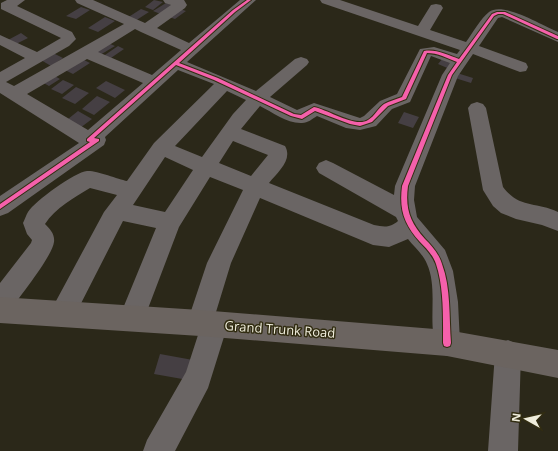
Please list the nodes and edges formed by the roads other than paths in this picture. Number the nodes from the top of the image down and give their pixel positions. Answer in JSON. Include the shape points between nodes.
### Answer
{"nodes":[{"id":1,"x":18,"y":0,"type":"edge"},
{"id":2,"x":82,"y":0,"type":"edge"},
{"id":3,"x":172,"y":0,"type":"edge"},
{"id":4,"x":250,"y":0,"type":"edge"},
{"id":5,"x":326,"y":0,"type":"edge"},
{"id":6,"x":436,"y":8,"type":"dead end"},
{"id":7,"x":140,"y":27,"type":"junction"},
{"id":8,"x":421,"y":32,"type":"junction"},
{"id":9,"x":558,"y":38,"type":"edge"},
{"id":10,"x":0,"y":39,"type":"edge"},
{"id":11,"x":191,"y":50,"type":"junction"},
{"id":12,"x":86,"y":54,"type":"junction"},
{"id":13,"x":465,"y":54,"type":"junction"},
{"id":14,"x":37,"y":58,"type":"junction"},
{"id":15,"x":301,"y":62,"type":"dead end"},
{"id":16,"x":176,"y":63,"type":"junction"},
{"id":17,"x":520,"y":67,"type":"dead end"},
{"id":18,"x":0,"y":79,"type":"edge"},
{"id":19,"x":155,"y":82,"type":"junction"},
{"id":20,"x":225,"y":83,"type":"junction"},
{"id":21,"x":7,"y":90,"type":"edge"},
{"id":22,"x":258,"y":99,"type":"junction"},
{"id":23,"x":477,"y":108,"type":"dead end"},
{"id":24,"x":229,"y":132,"type":"junction"},
{"id":25,"x":89,"y":140,"type":"junction"},
{"id":26,"x":161,"y":148,"type":"junction"},
{"id":27,"x":206,"y":166,"type":"junction"},
{"id":28,"x":326,"y":168,"type":"dead end"},
{"id":29,"x":255,"y":186,"type":"junction"},
{"id":30,"x":132,"y":191,"type":"junction"},
{"id":31,"x":0,"y":207,"type":"edge"},
{"id":32,"x":118,"y":211,"type":"junction"},
{"id":33,"x":408,"y":218,"type":"junction"},
{"id":34,"x":170,"y":222,"type":"junction"},
{"id":35,"x":558,"y":222,"type":"edge"},
{"id":36,"x":2,"y":311,"type":"edge"},
{"id":37,"x":62,"y":314,"type":"junction"},
{"id":38,"x":132,"y":318,"type":"junction"},
{"id":39,"x":207,"y":323,"type":"junction"},
{"id":40,"x":447,"y":343,"type":"junction"},
{"id":41,"x":508,"y":353,"type":"junction"},
{"id":42,"x":558,"y":364,"type":"edge"},
{"id":43,"x":158,"y":451,"type":"edge"},
{"id":44,"x":503,"y":451,"type":"edge"}],
"edges":[{"from":1,"to":14,"type":"street","via":[[6,6],[67,35],[69,39]]},
{"from":2,"to":7,"type":"street"},
{"from":3,"to":7,"type":"street","via":[[180,5]]},
{"from":4,"to":11,"type":"street"},
{"from":5,"to":8,"type":"street"},
{"from":6,"to":8,"type":"street"},
{"from":7,"to":11,"type":"street"},
{"from":7,"to":12,"type":"street"},
{"from":8,"to":13,"type":"street"},
{"from":9,"to":13,"type":"street","via":[[511,16],[497,13]]},
{"from":10,"to":14,"type":"street"},
{"from":11,"to":16,"type":"street"},
{"from":12,"to":19,"type":"street"},
{"from":12,"to":21,"type":"street"},
{"from":13,"to":17,"type":"street"},
{"from":13,"to":22,"type":"street","via":[[425,52],[404,98],[386,105],[370,121],[360,124],[314,109],[302,117]]},
{"from":13,"to":33,"type":"street","via":[[450,75],[405,186],[403,200]]},
{"from":14,"to":18,"type":"street"},
{"from":15,"to":22,"type":"street"},
{"from":16,"to":19,"type":"street"},
{"from":16,"to":20,"type":"street"},
{"from":19,"to":25,"type":"street"},
{"from":20,"to":22,"type":"street"},
{"from":20,"to":26,"type":"street"},
{"from":21,"to":25,"type":"street"},
{"from":22,"to":24,"type":"street","via":[[248,107]]},
{"from":23,"to":35,"type":"street","via":[[493,190],[500,200],[508,208],[549,216]]},
{"from":24,"to":27,"type":"street"},
{"from":24,"to":29,"type":"street","via":[[278,151],[278,158]]},
{"from":25,"to":31,"type":"street","via":[[97,140]]},
{"from":26,"to":27,"type":"street"},
{"from":26,"to":30,"type":"street"},
{"from":27,"to":29,"type":"street"},
{"from":27,"to":34,"type":"street"},
{"from":28,"to":33,"type":"street"},
{"from":29,"to":33,"type":"street","via":[[384,238],[393,237],[401,232]]},
{"from":29,"to":39,"type":"street","via":[[219,263]]},
{"from":30,"to":32,"type":"street"},
{"from":30,"to":36,"type":"street","via":[[88,179],[72,188],[41,213],[34,224],[35,229],[43,236],[43,242]]},
{"from":32,"to":34,"type":"street"},
{"from":32,"to":37,"type":"street"},
{"from":33,"to":40,"type":"street","via":[[439,264]]},
{"from":34,"to":38,"type":"street"},
{"from":36,"to":37,"type":"main road","name":"Grand Trunk Road"},
{"from":37,"to":38,"type":"main road","name":"Grand Trunk Road"},
{"from":38,"to":39,"type":"main road","name":"Grand Trunk Road"},
{"from":39,"to":40,"type":"main road","name":"Grand Trunk Road"},
{"from":39,"to":43,"type":"street","via":[[198,378]]},
{"from":40,"to":41,"type":"main road","name":"Grand Trunk Road"},
{"from":41,"to":42,"type":"main road","name":"Grand Trunk Road"},
{"from":41,"to":44,"type":"street"}]}
